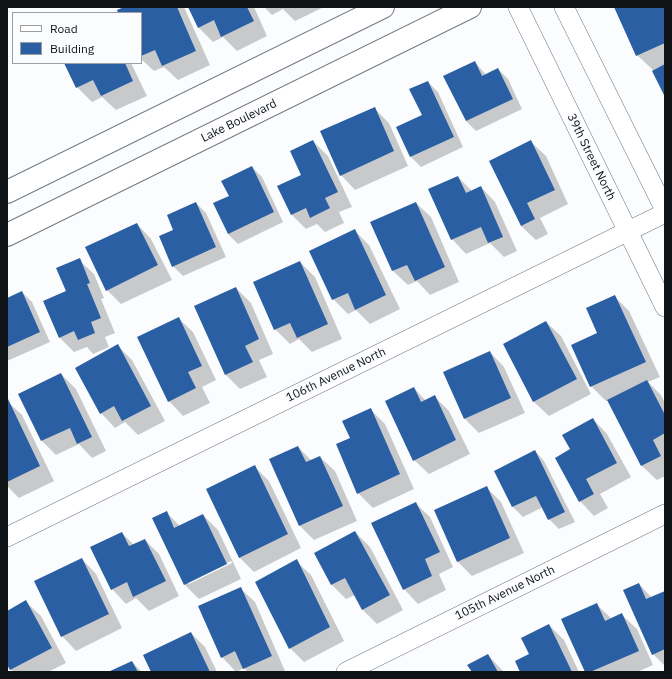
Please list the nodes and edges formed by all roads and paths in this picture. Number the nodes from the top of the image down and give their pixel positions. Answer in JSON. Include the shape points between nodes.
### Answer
{"nodes":[{"id":1,"x":383,"y":7,"type":"edge"},
{"id":2,"x":470,"y":7,"type":"edge"},
{"id":3,"x":518,"y":7,"type":"edge"},
{"id":4,"x":564,"y":7,"type":"edge"},
{"id":5,"x":7,"y":192,"type":"edge"},
{"id":6,"x":665,"y":210,"type":"edge"},
{"id":7,"x":665,"y":213,"type":"edge"},
{"id":8,"x":628,"y":230,"type":"junction"},
{"id":9,"x":7,"y":235,"type":"edge"},
{"id":10,"x":665,"y":307,"type":"edge"},
{"id":11,"x":665,"y":514,"type":"edge"},
{"id":12,"x":7,"y":537,"type":"edge"},
{"id":13,"x":346,"y":672,"type":"edge"}],
"edges":[{"from":1,"to":5,"type":"street"},
{"from":2,"to":9,"type":"street","name":"Lake Boulevard"},
{"from":3,"to":8,"type":"street","name":"39th Street North"},
{"from":4,"to":6,"type":"street"},
{"from":7,"to":8,"type":"street","name":"106th Avenue North"},
{"from":8,"to":10,"type":"street","name":"39th Street North"},
{"from":8,"to":12,"type":"street","name":"106th Avenue North"},
{"from":11,"to":13,"type":"street","name":"105th Avenue North"}]}
